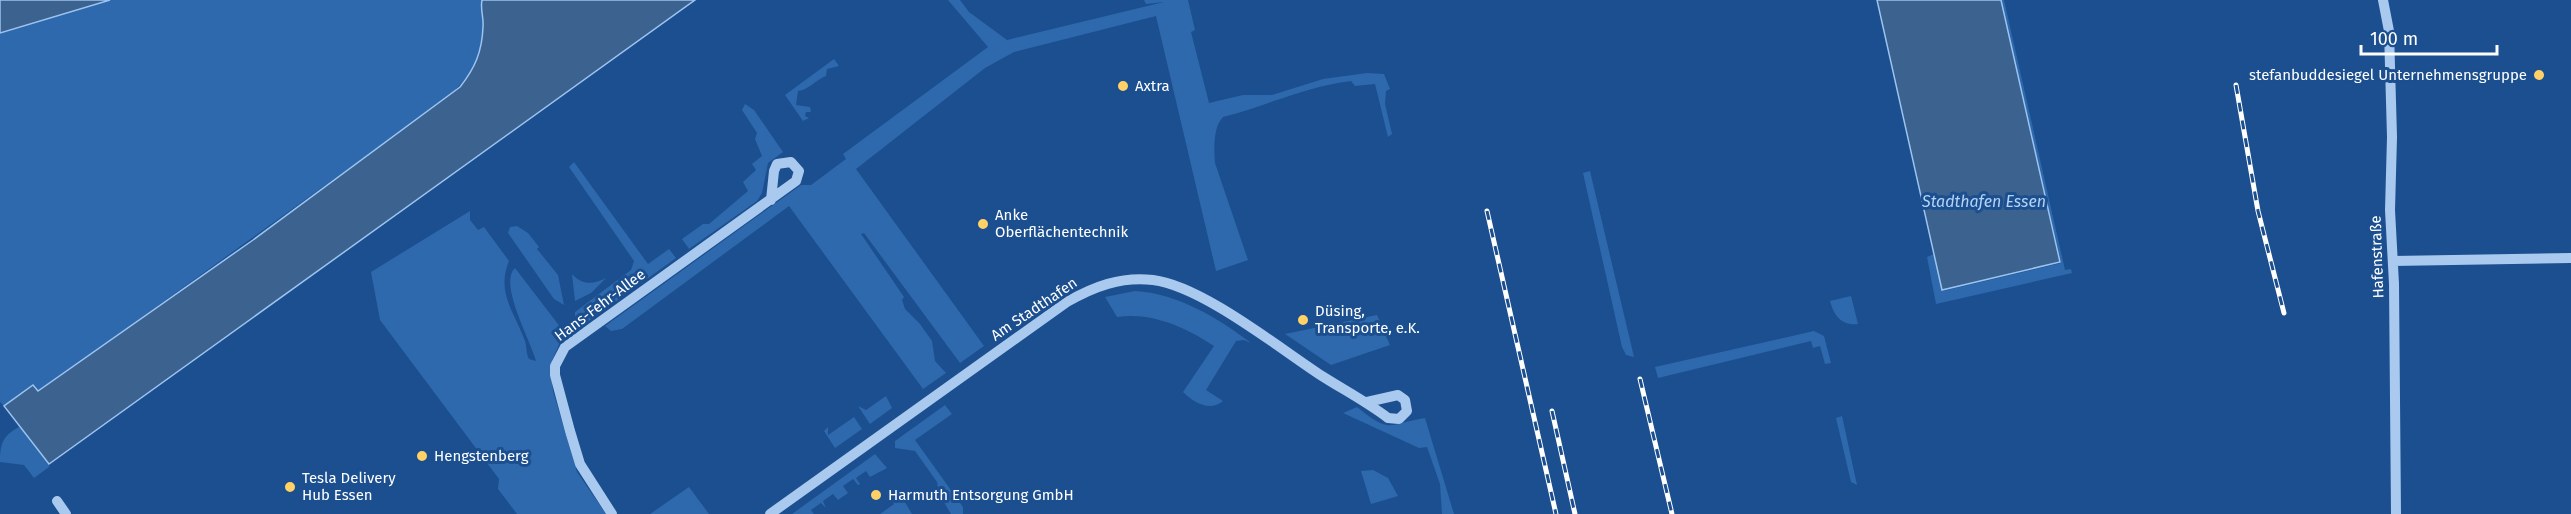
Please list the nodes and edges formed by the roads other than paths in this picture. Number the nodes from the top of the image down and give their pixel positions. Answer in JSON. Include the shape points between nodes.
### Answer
{"nodes":[{"id":1,"x":2384,"y":0,"type":"edge"},
{"id":2,"x":771,"y":200,"type":"dead end"},
{"id":3,"x":2571,"y":258,"type":"edge"},
{"id":4,"x":2393,"y":261,"type":"junction"},
{"id":5,"x":1367,"y":402,"type":"dead end"},
{"id":6,"x":57,"y":501,"type":"dead end"},
{"id":7,"x":66,"y":514,"type":"edge"},
{"id":8,"x":612,"y":514,"type":"edge"},
{"id":9,"x":770,"y":514,"type":"edge"},
{"id":10,"x":2396,"y":514,"type":"edge"}],
"edges":[{"from":1,"to":4,"type":"street","name":"Hafenstraße","via":[[2389,31]]},
{"from":2,"to":8,"type":"street","name":"Hans-Fehr-Allee","via":[[559,355],[555,366],[557,383],[580,464]]},
{"from":3,"to":4,"type":"street"},
{"from":4,"to":10,"type":"street","name":"Hafenstraße"},
{"from":5,"to":9,"type":"street","name":"Am Stadthafen","via":[[1182,288],[1155,280],[1114,282],[1067,302]]},
{"from":6,"to":7,"type":"street"}]}
